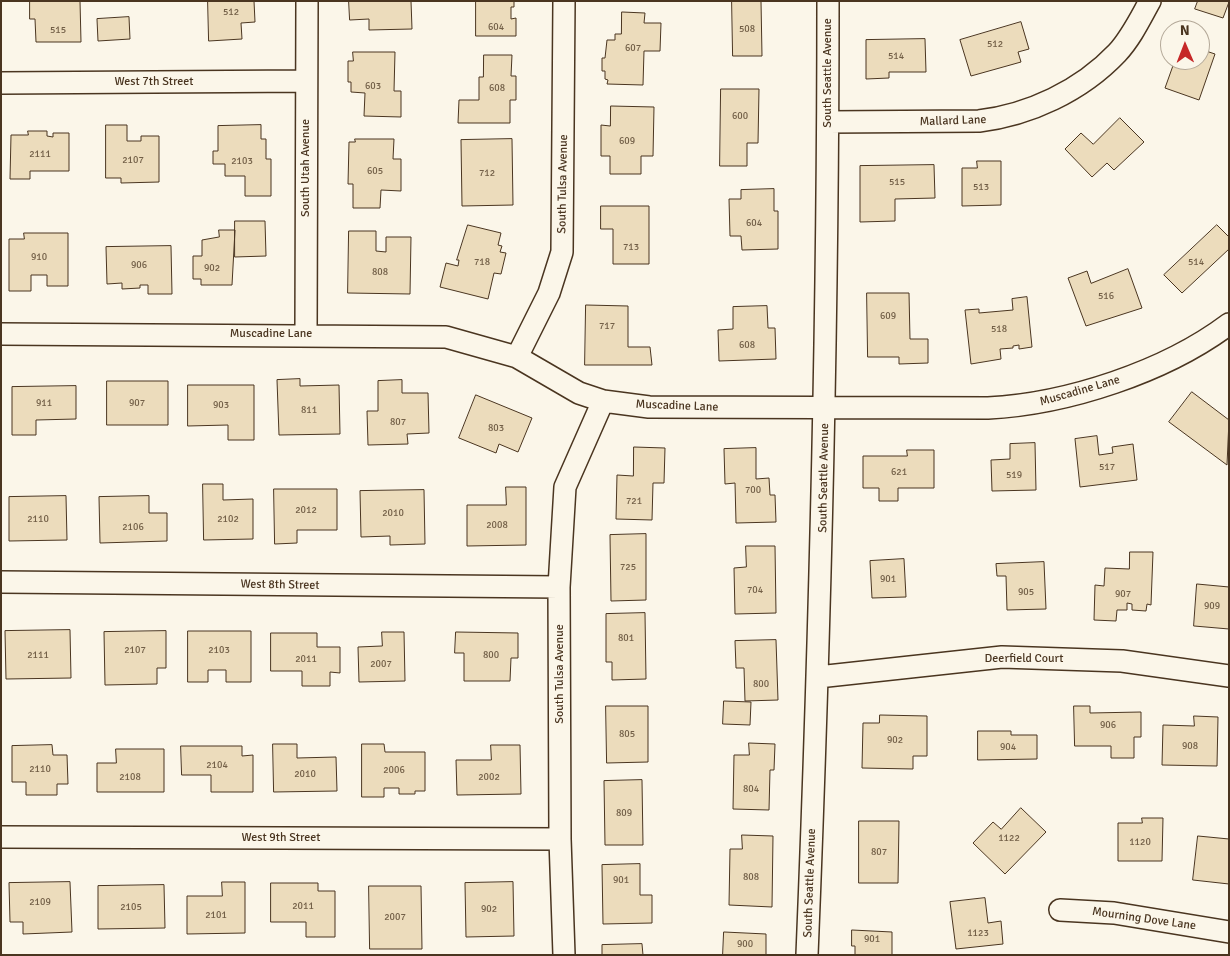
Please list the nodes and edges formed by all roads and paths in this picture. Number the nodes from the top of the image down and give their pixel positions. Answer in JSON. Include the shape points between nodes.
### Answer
{"nodes":[{"id":1,"x":307,"y":1,"type":"edge"},
{"id":2,"x":564,"y":1,"type":"edge"},
{"id":3,"x":828,"y":1,"type":"edge"},
{"id":4,"x":1150,"y":1,"type":"edge"},
{"id":5,"x":306,"y":81,"type":"junction"},
{"id":6,"x":1,"y":83,"type":"edge"},
{"id":7,"x":828,"y":122,"type":"junction"},
{"id":8,"x":1,"y":334,"type":"edge"},
{"id":9,"x":306,"y":334,"type":"junction"},
{"id":10,"x":1225,"y":334,"type":"edge"},
{"id":11,"x":517,"y":357,"type":"junction"},
{"id":12,"x":603,"y":401,"type":"junction"},
{"id":13,"x":825,"y":408,"type":"junction"},
{"id":14,"x":1,"y":582,"type":"edge"},
{"id":15,"x":559,"y":588,"type":"junction"},
{"id":16,"x":1229,"y":676,"type":"edge"},
{"id":17,"x":818,"y":677,"type":"junction"},
{"id":18,"x":1,"y":837,"type":"edge"},
{"id":19,"x":560,"y":839,"type":"junction"},
{"id":20,"x":1060,"y":910,"type":"dead end"},
{"id":21,"x":1229,"y":932,"type":"edge"},
{"id":22,"x":564,"y":955,"type":"edge"},
{"id":23,"x":807,"y":955,"type":"edge"}],
"edges":[{"from":1,"to":5,"type":"street","name":"South Utah Avenue"},
{"from":2,"to":11,"type":"street","name":"South Tulsa Avenue","via":[[562,252],[549,294]]},
{"from":3,"to":7,"type":"street","name":"South Seattle Avenue"},
{"from":4,"to":7,"type":"street","name":"Mallard Lane","via":[[1134,31],[1117,53],[1061,95],[1028,110],[979,121]]},
{"from":5,"to":6,"type":"street","name":"West 7th Street"},
{"from":5,"to":9,"type":"street","name":"South Utah Avenue"},
{"from":7,"to":13,"type":"street","name":"South Seattle Avenue"},
{"from":8,"to":9,"type":"street","name":"Muscadine Lane"},
{"from":9,"to":11,"type":"street","name":"Muscadine Lane","via":[[446,336]]},
{"from":10,"to":13,"type":"street","name":"Muscadine Lane","via":[[1144,372],[1030,405]]},
{"from":11,"to":12,"type":"street","name":"Muscadine Lane","via":[[572,389]]},
{"from":12,"to":13,"type":"street","name":"Muscadine Lane","via":[[649,407]]},
{"from":12,"to":15,"type":"street","name":"South Tulsa Avenue","via":[[565,487]]},
{"from":13,"to":17,"type":"street","name":"South Seattle Avenue"},
{"from":14,"to":15,"type":"street","name":"West 8th Street"},
{"from":15,"to":19,"type":"street","name":"South Tulsa Avenue"},
{"from":16,"to":17,"type":"street","name":"Deerfield Court","via":[[1122,661],[1002,657]]},
{"from":17,"to":23,"type":"street","name":"South Seattle Avenue"},
{"from":18,"to":19,"type":"street","name":"West 9th Street"},
{"from":19,"to":22,"type":"street","name":"South Tulsa Avenue"},
{"from":20,"to":21,"type":"street","name":"Mourning Dove Lane","via":[[1114,913]]}]}
